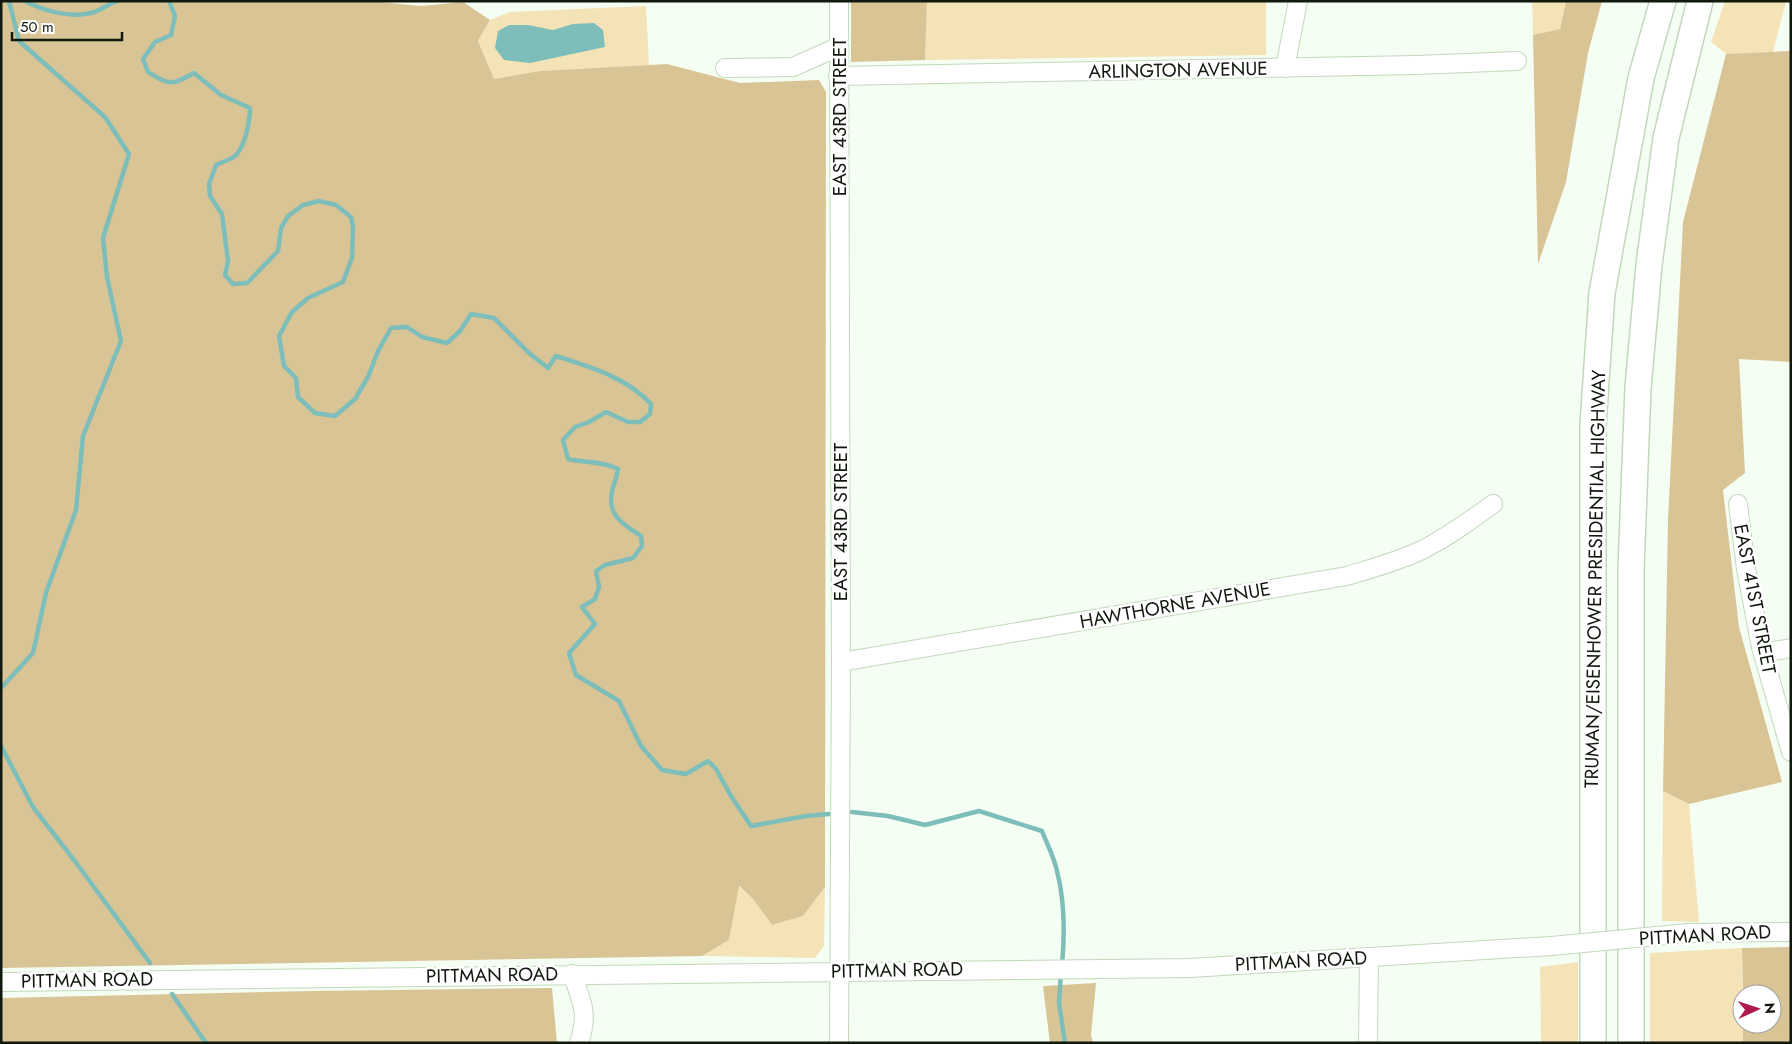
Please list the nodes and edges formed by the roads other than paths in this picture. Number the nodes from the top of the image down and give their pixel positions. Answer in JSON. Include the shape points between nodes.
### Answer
{"nodes":[{"id":1,"x":839,"y":1,"type":"edge"},
{"id":2,"x":1298,"y":1,"type":"edge"},
{"id":3,"x":1663,"y":1,"type":"edge"},
{"id":4,"x":1700,"y":1,"type":"edge"},
{"id":5,"x":838,"y":47,"type":"junction"},
{"id":6,"x":1517,"y":61,"type":"dead end"},
{"id":7,"x":725,"y":68,"type":"dead end"},
{"id":8,"x":1285,"y":68,"type":"junction"},
{"id":9,"x":838,"y":76,"type":"junction"},
{"id":10,"x":1493,"y":504,"type":"dead end"},
{"id":11,"x":1738,"y":504,"type":"dead end"},
{"id":12,"x":1791,"y":648,"type":"edge"},
{"id":13,"x":1763,"y":653,"type":"junction"},
{"id":14,"x":841,"y":662,"type":"junction"},
{"id":15,"x":1791,"y":752,"type":"edge"},
{"id":16,"x":1791,"y":932,"type":"edge"},
{"id":17,"x":1369,"y":957,"type":"junction"},
{"id":18,"x":839,"y":971,"type":"junction"},
{"id":19,"x":572,"y":974,"type":"junction"},
{"id":20,"x":1,"y":982,"type":"edge"},
{"id":21,"x":578,"y":1043,"type":"edge"},
{"id":22,"x":839,"y":1043,"type":"edge"},
{"id":23,"x":1368,"y":1043,"type":"edge"},
{"id":24,"x":1593,"y":1043,"type":"edge"},
{"id":25,"x":1631,"y":1043,"type":"edge"}],
"edges":[{"from":1,"to":5,"type":"street","name":"EAST 43RD STREET"},
{"from":2,"to":8,"type":"street"},
{"from":3,"to":24,"type":"highway","name":"TRUMAN/EISENHOWER PRESIDENTIAL HIGHWAY","via":[[1641,78],[1602,293],[1593,425]]},
{"from":4,"to":25,"type":"highway","name":"TRUMAN/EISENHOWER PRESIDENTIAL HIGHWAY","via":[[1666,138],[1649,265],[1638,388],[1631,569]]},
{"from":5,"to":7,"type":"street","via":[[794,67]]},
{"from":5,"to":9,"type":"street","name":"EAST 43RD STREET"},
{"from":6,"to":8,"type":"street","name":"ARLINGTON AVENUE"},
{"from":8,"to":9,"type":"street","name":"ARLINGTON AVENUE"},
{"from":9,"to":14,"type":"street","name":"EAST 43RD STREET"},
{"from":10,"to":14,"type":"street","name":"HAWTHORNE AVENUE","via":[[1424,549],[1389,564],[1347,576]]},
{"from":11,"to":13,"type":"street","name":"EAST 41ST STREET","via":[[1746,569]]},
{"from":12,"to":13,"type":"street"},
{"from":13,"to":15,"type":"street","name":"EAST 41ST STREET"},
{"from":14,"to":18,"type":"street","name":"EAST 43RD STREET"},
{"from":16,"to":17,"type":"street","name":"PITTMAN ROAD","bridge":true,"via":[[1688,933],[1552,946]]},
{"from":17,"to":18,"type":"street","name":"PITTMAN ROAD","via":[[1190,968]]},
{"from":17,"to":23,"type":"street"},
{"from":18,"to":19,"type":"street","name":"PITTMAN ROAD"},
{"from":18,"to":22,"type":"street","name":"EAST 43RD STREET"},
{"from":19,"to":20,"type":"street","name":"PITTMAN ROAD"},
{"from":19,"to":21,"type":"street","via":[[584,1006]]}]}
